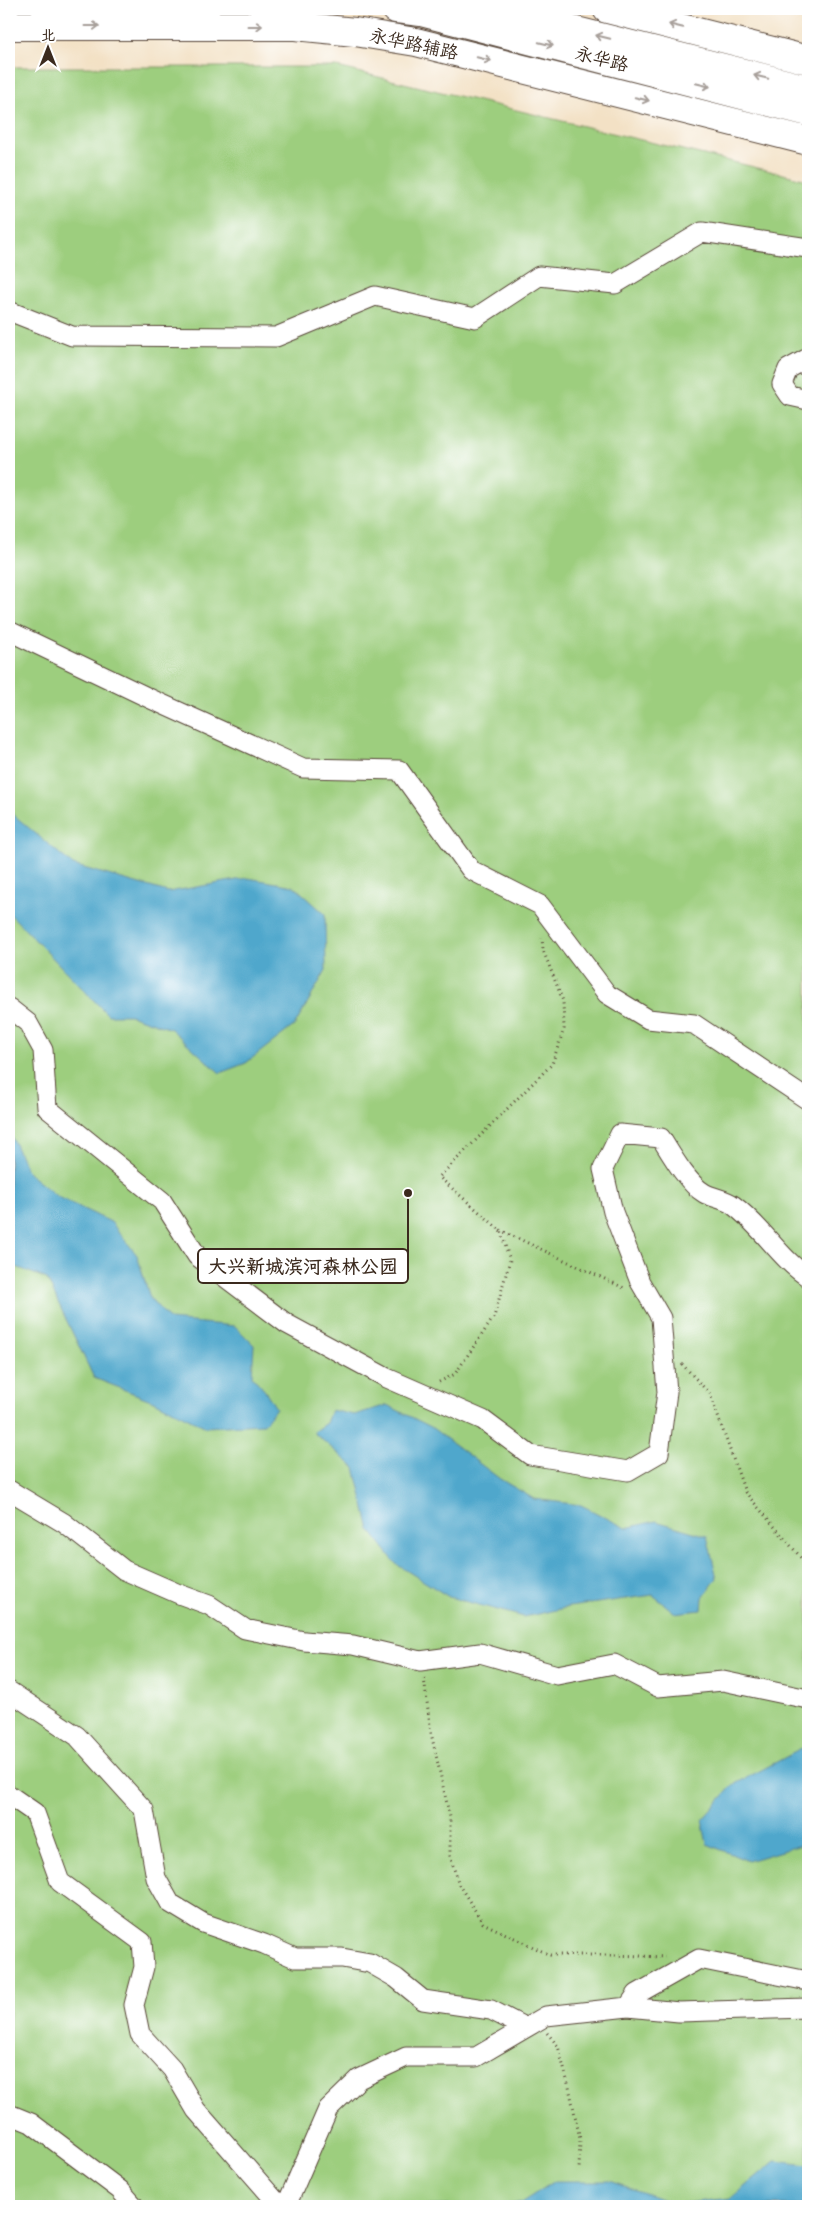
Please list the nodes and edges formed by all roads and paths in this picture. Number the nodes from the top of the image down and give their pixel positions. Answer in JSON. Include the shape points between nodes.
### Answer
{"nodes":[{"id":1,"x":396,"y":9,"type":"edge"},
{"id":2,"x":488,"y":9,"type":"edge"},
{"id":3,"x":607,"y":9,"type":"edge"},
{"id":4,"x":9,"y":26,"type":"edge"},
{"id":5,"x":808,"y":60,"type":"edge"},
{"id":6,"x":808,"y":88,"type":"edge"},
{"id":7,"x":808,"y":112,"type":"edge"},
{"id":8,"x":808,"y":141,"type":"edge"},
{"id":9,"x":808,"y":248,"type":"edge"},
{"id":10,"x":9,"y":311,"type":"edge"},
{"id":11,"x":808,"y":358,"type":"edge"},
{"id":12,"x":808,"y":400,"type":"edge"},
{"id":13,"x":9,"y":631,"type":"edge"},
{"id":14,"x":540,"y":905,"type":"junction"},
{"id":15,"x":9,"y":1008,"type":"edge"},
{"id":16,"x":808,"y":1100,"type":"edge"},
{"id":17,"x":500,"y":1230,"type":"junction"},
{"id":18,"x":808,"y":1278,"type":"edge"},
{"id":19,"x":650,"y":1300,"type":"junction"},
{"id":20,"x":663,"y":1349,"type":"junction"},
{"id":21,"x":438,"y":1383,"type":"dead end"},
{"id":22,"x":9,"y":1490,"type":"edge"},
{"id":23,"x":808,"y":1566,"type":"edge"},
{"id":24,"x":418,"y":1661,"type":"junction"},
{"id":25,"x":9,"y":1692,"type":"edge"},
{"id":26,"x":808,"y":1698,"type":"edge"},
{"id":27,"x":9,"y":1794,"type":"edge"},
{"id":28,"x":699,"y":1959,"type":"junction"},
{"id":29,"x":808,"y":1981,"type":"edge"},
{"id":30,"x":628,"y":2007,"type":"junction"},
{"id":31,"x":808,"y":2008,"type":"edge"},
{"id":32,"x":531,"y":2024,"type":"junction"},
{"id":33,"x":9,"y":2114,"type":"edge"},
{"id":34,"x":579,"y":2171,"type":"dead end"},
{"id":35,"x":134,"y":2206,"type":"edge"},
{"id":36,"x":280,"y":2206,"type":"edge"},
{"id":37,"x":286,"y":2206,"type":"edge"}],
"edges":[{"from":1,"to":7,"type":"street","name":"永华路","one_way":true,"via":[[420,12]]},
{"from":6,"to":2,"type":"street","name":"永华路","one_way":true},
{"from":5,"to":3,"type":"street","one_way":true},
{"from":4,"to":8,"type":"street","name":"永华路辅路","one_way":true,"via":[[295,26],[355,32],[416,42]]},
{"from":9,"to":10,"type":"street","via":[[702,232],[615,284],[539,276],[475,318],[375,296],[276,337],[72,336]]},
{"from":11,"to":12,"type":"street","via":[[788,369],[782,384],[790,396]]},
{"from":13,"to":14,"type":"street","via":[[303,768],[399,770],[471,870]]},
{"from":14,"to":16,"type":"street","via":[[607,994],[648,1019],[694,1024]]},
{"from":14,"to":17,"type":"path","via":[[543,950],[563,1001],[564,1029],[552,1064],[439,1177]]},
{"from":15,"to":20,"type":"street","via":[[28,1023],[43,1050],[48,1108],[162,1201],[197,1256],[287,1324],[387,1378],[483,1420],[530,1455],[628,1471],[660,1453],[667,1392]]},
{"from":17,"to":19,"type":"path"},
{"from":17,"to":21,"type":"path","via":[[510,1260],[494,1317],[455,1374]]},
{"from":18,"to":19,"type":"street","via":[[792,1266],[732,1204],[703,1192],[678,1166],[662,1138],[620,1134],[603,1169],[612,1212]]},
{"from":19,"to":20,"type":"street","via":[[661,1318]]},
{"from":20,"to":23,"type":"path","via":[[710,1394],[745,1492]]},
{"from":22,"to":24,"type":"street","via":[[64,1523],[124,1570],[209,1605],[245,1629],[304,1641],[353,1645]]},
{"from":24,"to":26,"type":"street","via":[[480,1653],[557,1675],[614,1664],[658,1688],[723,1681]]},
{"from":24,"to":28,"type":"path","via":[[426,1683],[431,1733],[450,1816],[450,1856],[459,1885],[482,1923],[550,1955]]},
{"from":25,"to":32,"type":"street","via":[[77,1736],[144,1810],[156,1878],[170,1903],[203,1923],[295,1958],[342,1958],[370,1963],[396,1978],[423,2000],[491,2010]]},
{"from":27,"to":36,"type":"street","via":[[36,1813],[60,1882],[142,1942],[144,1967],[134,2005],[140,2034],[172,2069],[196,2110]]},
{"from":28,"to":29,"type":"street"},
{"from":28,"to":30,"type":"street","via":[[637,1994]]},
{"from":30,"to":31,"type":"street","via":[[679,2012]]},
{"from":30,"to":32,"type":"street","via":[[546,2016]]},
{"from":32,"to":34,"type":"path","via":[[558,2046],[580,2139]]},
{"from":32,"to":37,"type":"street","via":[[476,2057],[406,2057],[358,2079],[328,2109]]},
{"from":33,"to":35,"type":"street","via":[[31,2123],[120,2190]]}]}
